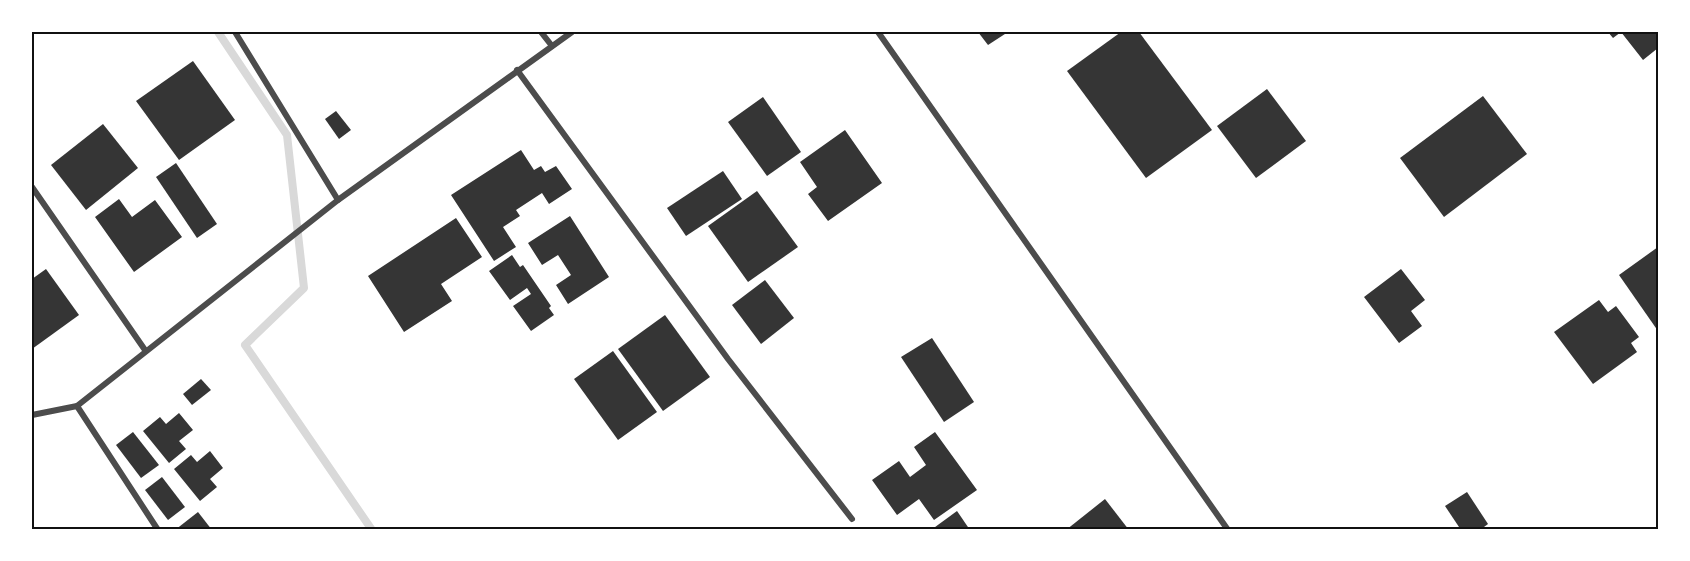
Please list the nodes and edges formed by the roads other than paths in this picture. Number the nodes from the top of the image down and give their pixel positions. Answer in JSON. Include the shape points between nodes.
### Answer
{"nodes":[{"id":1,"x":235,"y":32,"type":"edge"},
{"id":2,"x":541,"y":32,"type":"edge"},
{"id":3,"x":572,"y":32,"type":"edge"},
{"id":4,"x":878,"y":32,"type":"edge"},
{"id":5,"x":552,"y":46,"type":"junction"},
{"id":6,"x":517,"y":69,"type":"junction"},
{"id":7,"x":32,"y":188,"type":"edge"},
{"id":8,"x":338,"y":200,"type":"junction"},
{"id":9,"x":145,"y":350,"type":"junction"},
{"id":10,"x":77,"y":406,"type":"junction"},
{"id":11,"x":32,"y":415,"type":"edge"},
{"id":12,"x":852,"y":519,"type":"dead end"},
{"id":13,"x":158,"y":530,"type":"edge"},
{"id":14,"x":1228,"y":530,"type":"edge"}],
"edges":[{"from":1,"to":8,"type":"street"},
{"from":2,"to":5,"type":"street"},
{"from":3,"to":5,"type":"street"},
{"from":4,"to":14,"type":"street"},
{"from":5,"to":6,"type":"street"},
{"from":6,"to":8,"type":"street"},
{"from":6,"to":12,"type":"street","via":[[728,359]]},
{"from":7,"to":9,"type":"street"},
{"from":8,"to":9,"type":"street"},
{"from":9,"to":10,"type":"street"},
{"from":10,"to":11,"type":"street"},
{"from":10,"to":13,"type":"street"}]}
